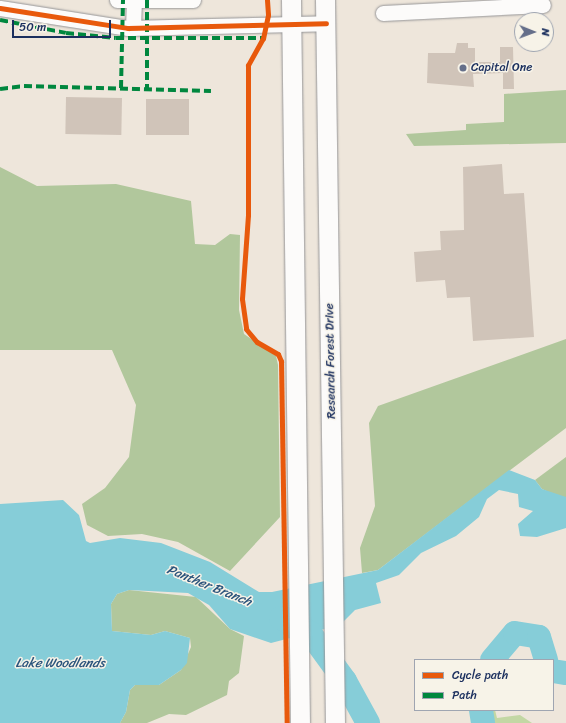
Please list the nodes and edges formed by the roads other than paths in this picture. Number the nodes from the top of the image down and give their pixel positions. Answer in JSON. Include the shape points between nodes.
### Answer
{"nodes":[{"id":1,"x":117,"y":0,"type":"edge"},
{"id":2,"x":134,"y":0,"type":"edge"},
{"id":3,"x":193,"y":0,"type":"edge"},
{"id":4,"x":291,"y":0,"type":"edge"},
{"id":5,"x":325,"y":0,"type":"edge"},
{"id":6,"x":442,"y":4,"type":"edge"},
{"id":7,"x":543,"y":5,"type":"dead end"},
{"id":8,"x":0,"y":8,"type":"edge"},
{"id":9,"x":383,"y":13,"type":"dead end"},
{"id":10,"x":291,"y":23,"type":"junction"},
{"id":11,"x":326,"y":23,"type":"junction"},
{"id":12,"x":133,"y":28,"type":"junction"},
{"id":13,"x":300,"y":723,"type":"edge"},
{"id":14,"x":335,"y":723,"type":"edge"}],
"edges":[{"from":1,"to":2,"type":"street"},
{"from":2,"to":3,"type":"street"},
{"from":2,"to":12,"type":"street"},
{"from":4,"to":10,"type":"main road"},
{"from":5,"to":11,"type":"main road","name":"Research Forest Drive"},
{"from":6,"to":7,"type":"street"},
{"from":6,"to":9,"type":"street"},
{"from":8,"to":12,"type":"street"},
{"from":10,"to":11,"type":"street"},
{"from":10,"to":12,"type":"street"},
{"from":10,"to":13,"type":"main road","via":[[300,519]]},
{"from":11,"to":14,"type":"main road","name":"Research Forest Drive"}]}
